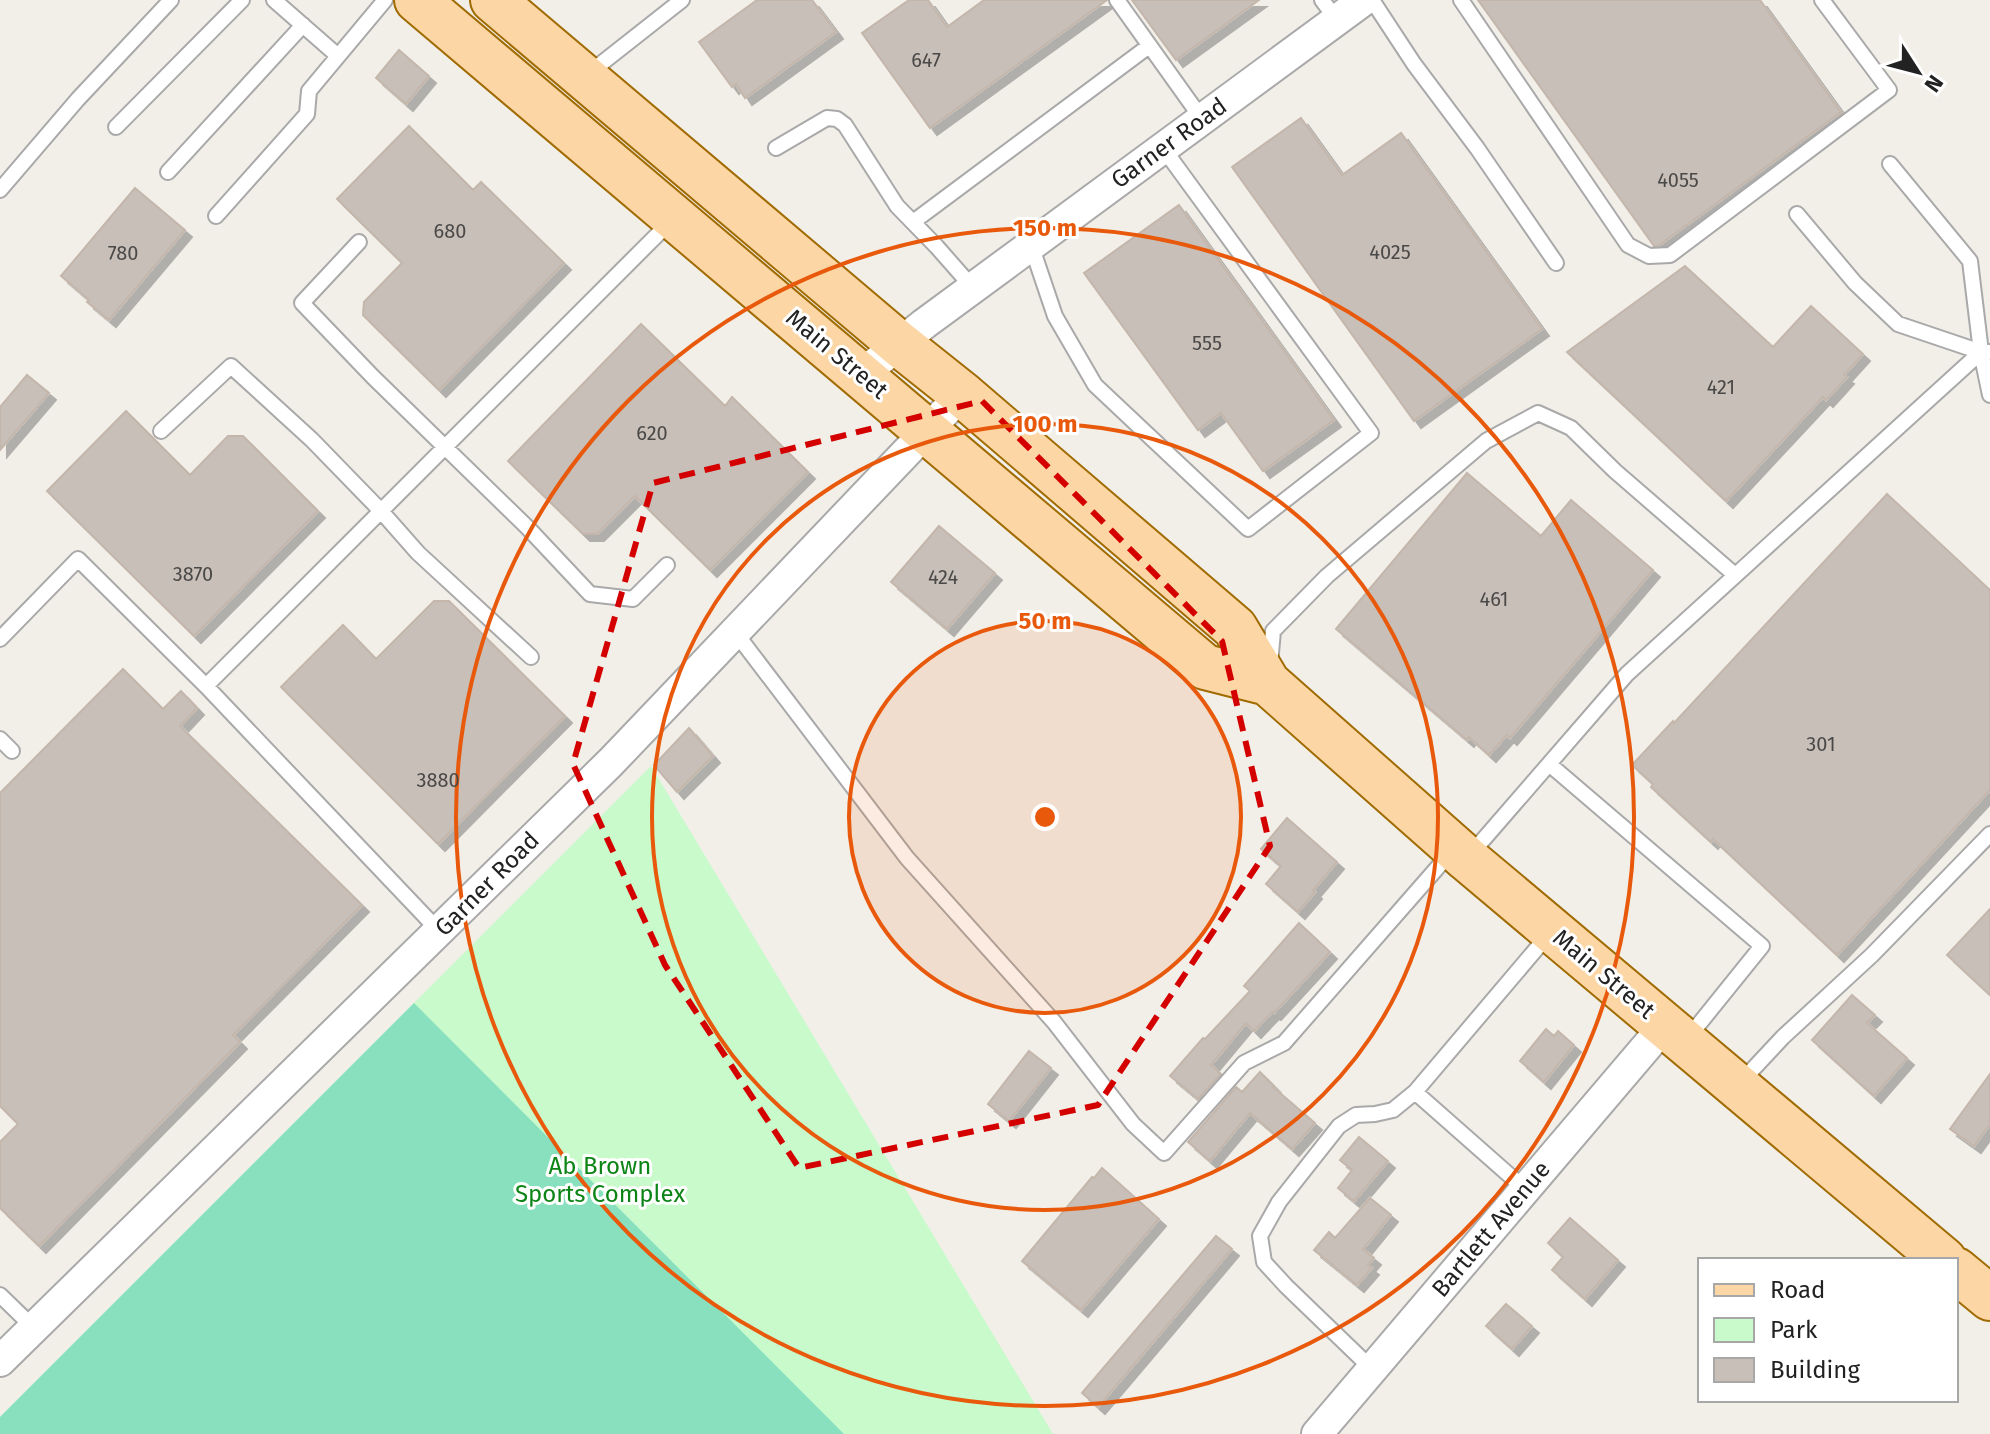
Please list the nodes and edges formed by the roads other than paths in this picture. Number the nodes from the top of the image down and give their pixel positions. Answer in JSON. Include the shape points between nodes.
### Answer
{"nodes":[{"id":1,"x":171,"y":0,"type":"edge"},
{"id":2,"x":242,"y":0,"type":"edge"},
{"id":3,"x":274,"y":0,"type":"edge"},
{"id":4,"x":385,"y":0,"type":"edge"},
{"id":5,"x":417,"y":0,"type":"edge"},
{"id":6,"x":493,"y":0,"type":"edge"},
{"id":7,"x":682,"y":0,"type":"edge"},
{"id":8,"x":1117,"y":0,"type":"edge"},
{"id":9,"x":1364,"y":0,"type":"edge"},
{"id":10,"x":1372,"y":0,"type":"edge"},
{"id":11,"x":1461,"y":0,"type":"edge"},
{"id":12,"x":1822,"y":0,"type":"edge"},
{"id":13,"x":1330,"y":10,"type":"edge"},
{"id":14,"x":303,"y":25,"type":"junction"},
{"id":15,"x":1149,"y":46,"type":"junction"},
{"id":16,"x":338,"y":56,"type":"junction"},
{"id":17,"x":585,"y":77,"type":"junction"},
{"id":18,"x":1202,"y":119,"type":"junction"},
{"id":19,"x":116,"y":127,"type":"dead end"},
{"id":20,"x":776,"y":148,"type":"dead end"},
{"id":21,"x":1163,"y":148,"type":"junction"},
{"id":22,"x":1890,"y":164,"type":"dead end"},
{"id":23,"x":168,"y":172,"type":"dead end"},
{"id":24,"x":0,"y":190,"type":"edge"},
{"id":25,"x":1797,"y":214,"type":"dead end"},
{"id":26,"x":216,"y":216,"type":"dead end"},
{"id":27,"x":675,"y":217,"type":"junction"},
{"id":28,"x":913,"y":222,"type":"junction"},
{"id":29,"x":359,"y":242,"type":"dead end"},
{"id":30,"x":1031,"y":245,"type":"junction"},
{"id":31,"x":1556,"y":263,"type":"dead end"},
{"id":32,"x":973,"y":288,"type":"junction"},
{"id":33,"x":898,"y":343,"type":"junction"},
{"id":34,"x":1986,"y":352,"type":"edge"},
{"id":35,"x":861,"y":375,"type":"junction"},
{"id":36,"x":962,"y":394,"type":"junction"},
{"id":37,"x":1990,"y":395,"type":"edge"},
{"id":38,"x":161,"y":431,"type":"dead end"},
{"id":39,"x":927,"y":431,"type":"junction"},
{"id":40,"x":446,"y":446,"type":"junction"},
{"id":41,"x":381,"y":511,"type":"junction"},
{"id":42,"x":667,"y":565,"type":"dead end"},
{"id":43,"x":1735,"y":575,"type":"junction"},
{"id":44,"x":735,"y":632,"type":"junction"},
{"id":45,"x":0,"y":639,"type":"edge"},
{"id":46,"x":531,"y":657,"type":"dead end"},
{"id":47,"x":1268,"y":683,"type":"junction"},
{"id":48,"x":206,"y":686,"type":"junction"},
{"id":49,"x":0,"y":739,"type":"edge"},
{"id":50,"x":12,"y":751,"type":"dead end"},
{"id":51,"x":1549,"y":764,"type":"junction"},
{"id":52,"x":1990,"y":834,"type":"edge"},
{"id":53,"x":1461,"y":853,"type":"junction"},
{"id":54,"x":1552,"y":930,"type":"junction"},
{"id":55,"x":439,"y":931,"type":"junction"},
{"id":56,"x":1675,"y":1034,"type":"junction"},
{"id":57,"x":1737,"y":1086,"type":"junction"},
{"id":58,"x":1415,"y":1092,"type":"junction"},
{"id":59,"x":1525,"y":1189,"type":"junction"},
{"id":60,"x":1942,"y":1258,"type":"edge"},
{"id":61,"x":1958,"y":1272,"type":"edge"},
{"id":62,"x":0,"y":1295,"type":"edge"},
{"id":63,"x":1990,"y":1298,"type":"edge"},
{"id":64,"x":34,"y":1328,"type":"junction"},
{"id":65,"x":0,"y":1361,"type":"edge"},
{"id":66,"x":1372,"y":1369,"type":"junction"},
{"id":67,"x":1317,"y":1434,"type":"edge"}],
"edges":[{"from":1,"to":24,"type":"lane"},
{"from":2,"to":19,"type":"lane"},
{"from":3,"to":14,"type":"lane"},
{"from":4,"to":16,"type":"lane"},
{"from":5,"to":27,"type":"main road","name":"Main Street"},
{"from":6,"to":17,"type":"main road","name":"Main Street"},
{"from":7,"to":17,"type":"lane"},
{"from":8,"to":15,"type":"lane"},
{"from":9,"to":13,"type":"street","name":"Garner Road"},
{"from":10,"to":31,"type":"lane"},
{"from":11,"to":12,"type":"lane","via":[[1628,245],[1649,256],[1670,255],[1889,90]]},
{"from":13,"to":18,"type":"street","name":"Garner Road"},
{"from":14,"to":16,"type":"lane"},
{"from":14,"to":23,"type":"lane"},
{"from":15,"to":18,"type":"lane"},
{"from":15,"to":28,"type":"lane"},
{"from":16,"to":26,"type":"lane","via":[[309,91],[307,114]]},
{"from":17,"to":33,"type":"main road","name":"Main Street"},
{"from":18,"to":21,"type":"street","name":"Garner Road"},
{"from":20,"to":28,"type":"lane","via":[[827,118],[837,119]]},
{"from":21,"to":30,"type":"street","name":"Garner Road"},
{"from":21,"to":30,"type":"lane","via":[[1371,433],[1248,529],[1095,385],[1055,316]]},
{"from":22,"to":34,"type":"lane","via":[[1970,261]]},
{"from":25,"to":34,"type":"lane","via":[[1898,324]]},
{"from":27,"to":35,"type":"main road","name":"Main Street"},
{"from":27,"to":40,"type":"lane"},
{"from":28,"to":32,"type":"lane"},
{"from":29,"to":40,"type":"lane","via":[[302,303]]},
{"from":30,"to":32,"type":"street","name":"Garner Road"},
{"from":32,"to":33,"type":"street","name":"Garner Road"},
{"from":33,"to":35,"type":"street","name":"Garner Road"},
{"from":33,"to":36,"type":"main road","name":"Main Street"},
{"from":34,"to":37,"type":"lane"},
{"from":34,"to":43,"type":"lane"},
{"from":35,"to":39,"type":"main road","name":"Main Street"},
{"from":36,"to":39,"type":"street","name":"Garner Road"},
{"from":36,"to":47,"type":"main road","name":"Main Street","via":[[1235,628]]},
{"from":38,"to":41,"type":"lane","via":[[231,366]]},
{"from":39,"to":44,"type":"street","name":"Garner Road"},
{"from":39,"to":47,"type":"main road","name":"Main Street","via":[[1205,667]]},
{"from":40,"to":41,"type":"lane"},
{"from":40,"to":42,"type":"lane","via":[[590,594],[633,599]]},
{"from":41,"to":46,"type":"lane","via":[[418,553]]},
{"from":41,"to":48,"type":"lane"},
{"from":43,"to":47,"type":"lane","via":[[1571,428],[1538,413],[1486,441],[1327,576],[1273,631]]},
{"from":43,"to":51,"type":"lane","via":[[1627,674]]},
{"from":44,"to":53,"type":"lane","via":[[907,858],[1054,1022],[1133,1124],[1164,1153],[1244,1063],[1284,1043]]},
{"from":44,"to":55,"type":"street","name":"Garner Road"},
{"from":45,"to":48,"type":"lane","via":[[78,559]]},
{"from":47,"to":53,"type":"main road","name":"Main Street"},
{"from":48,"to":55,"type":"lane"},
{"from":49,"to":50,"type":"lane"},
{"from":51,"to":53,"type":"lane"},
{"from":51,"to":56,"type":"lane","via":[[1762,946]]},
{"from":52,"to":57,"type":"lane"},
{"from":53,"to":54,"type":"main road","name":"Main Street"},
{"from":54,"to":56,"type":"main road","name":"Main Street"},
{"from":54,"to":58,"type":"lane"},
{"from":55,"to":64,"type":"street","name":"Garner Road"},
{"from":56,"to":57,"type":"main road","name":"Main Street"},
{"from":56,"to":59,"type":"street","name":"Bartlett Avenue"},
{"from":57,"to":60,"type":"main road","name":"Main Street"},
{"from":58,"to":59,"type":"lane"},
{"from":58,"to":66,"type":"lane","via":[[1393,1110],[1356,1115],[1339,1126],[1279,1202],[1260,1236],[1264,1262]]},
{"from":59,"to":66,"type":"street","name":"Bartlett Avenue"},
{"from":61,"to":63,"type":"main road"},
{"from":62,"to":64,"type":"lane"},
{"from":64,"to":65,"type":"street","name":"Garner Road"},
{"from":66,"to":67,"type":"street","name":"Bartlett Avenue"}]}
